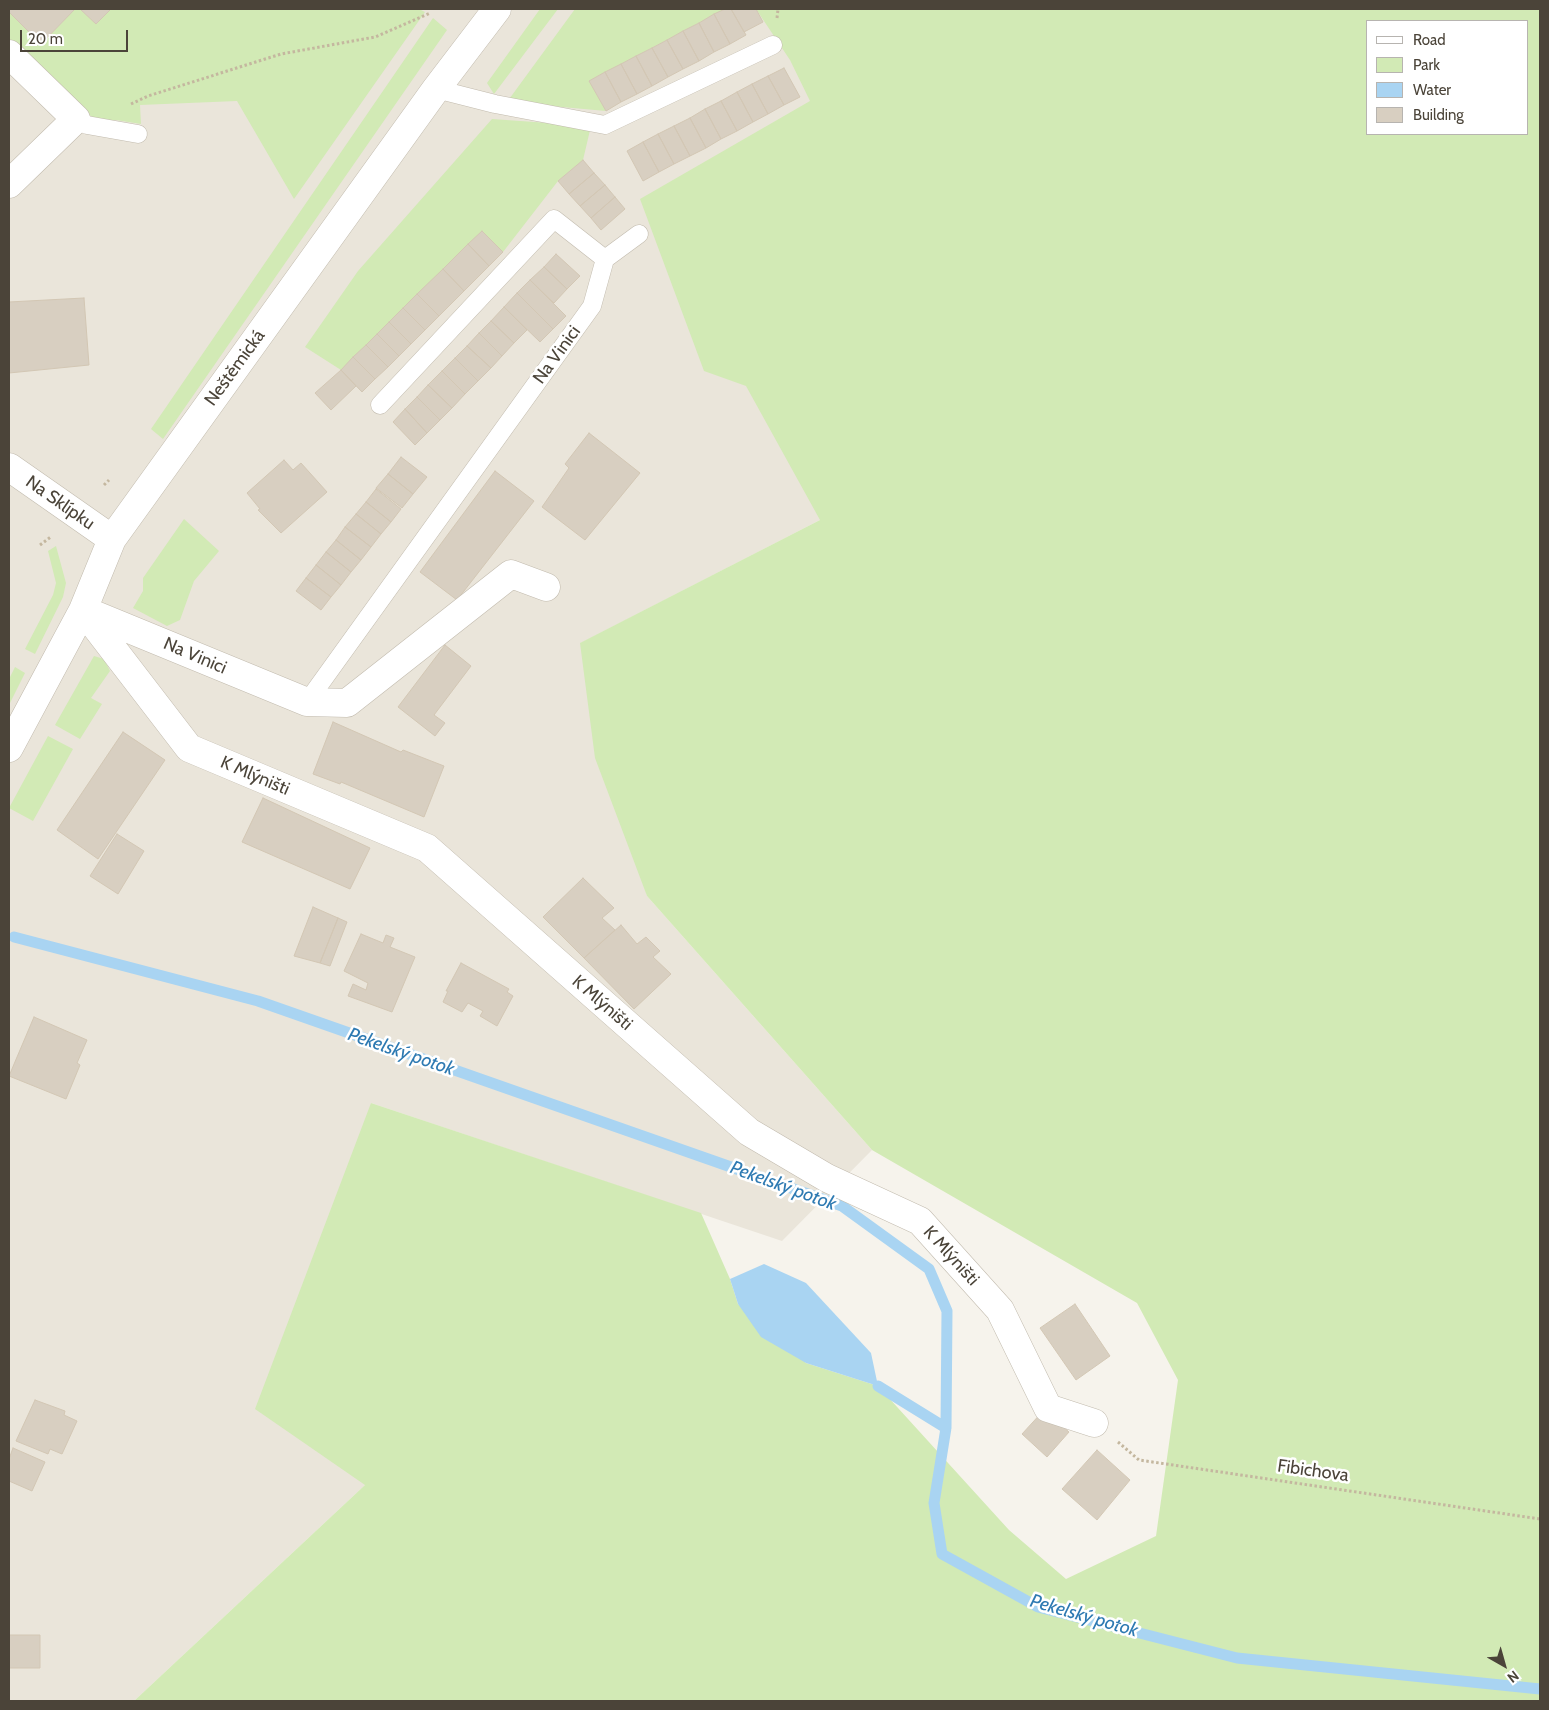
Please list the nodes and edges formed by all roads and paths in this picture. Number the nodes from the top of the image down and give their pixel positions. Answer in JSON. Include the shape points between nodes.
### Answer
{"nodes":[{"id":1,"x":497,"y":9,"type":"edge"},
{"id":2,"x":430,"y":13,"type":"dead end"},
{"id":3,"x":773,"y":45,"type":"dead end"},
{"id":4,"x":9,"y":54,"type":"edge"},
{"id":5,"x":436,"y":90,"type":"junction"},
{"id":6,"x":82,"y":122,"type":"junction"},
{"id":7,"x":138,"y":134,"type":"dead end"},
{"id":8,"x":9,"y":184,"type":"edge"},
{"id":9,"x":640,"y":234,"type":"dead end"},
{"id":10,"x":604,"y":258,"type":"junction"},
{"id":11,"x":380,"y":405,"type":"dead end"},
{"id":12,"x":9,"y":467,"type":"edge"},
{"id":13,"x":109,"y":480,"type":"dead end"},
{"id":14,"x":104,"y":485,"type":"dead end"},
{"id":15,"x":52,"y":536,"type":"dead end"},
{"id":16,"x":112,"y":539,"type":"junction"},
{"id":17,"x":40,"y":545,"type":"dead end"},
{"id":18,"x":546,"y":587,"type":"dead end"},
{"id":19,"x":83,"y":610,"type":"junction"},
{"id":20,"x":307,"y":702,"type":"junction"},
{"id":21,"x":9,"y":748,"type":"edge"},
{"id":22,"x":1094,"y":1423,"type":"joint"},
{"id":23,"x":1540,"y":1519,"type":"edge"}],
"edges":[{"from":1,"to":5,"type":"street","name":"Neštěmická"},
{"from":2,"to":6,"type":"path","via":[[375,37],[281,54],[148,96]]},
{"from":3,"to":5,"type":"lane","via":[[605,125]]},
{"from":4,"to":6,"type":"street"},
{"from":5,"to":16,"type":"street","name":"Neštěmická"},
{"from":6,"to":7,"type":"lane"},
{"from":6,"to":8,"type":"street"},
{"from":9,"to":10,"type":"lane"},
{"from":10,"to":11,"type":"lane","via":[[554,219]]},
{"from":10,"to":20,"type":"lane","name":"Na Vinici","via":[[592,306]]},
{"from":12,"to":16,"type":"street","name":"Na Sklípku"},
{"from":13,"to":14,"type":"path"},
{"from":15,"to":17,"type":"path"},
{"from":16,"to":19,"type":"street","name":"Neštěmická"},
{"from":18,"to":20,"type":"street","name":"Na Vinici","via":[[511,574],[347,703]]},
{"from":19,"to":20,"type":"street","name":"Na Vinici"},
{"from":19,"to":21,"type":"street","name":"Neštěmická"},
{"from":19,"to":22,"type":"street","name":"K Mlýništi","via":[[189,748],[427,848],[749,1132],[827,1178],[920,1221],[1000,1310],[1048,1408]]},
{"from":22,"to":23,"type":"path","name":"Fibichova","via":[[1139,1460]]}]}
